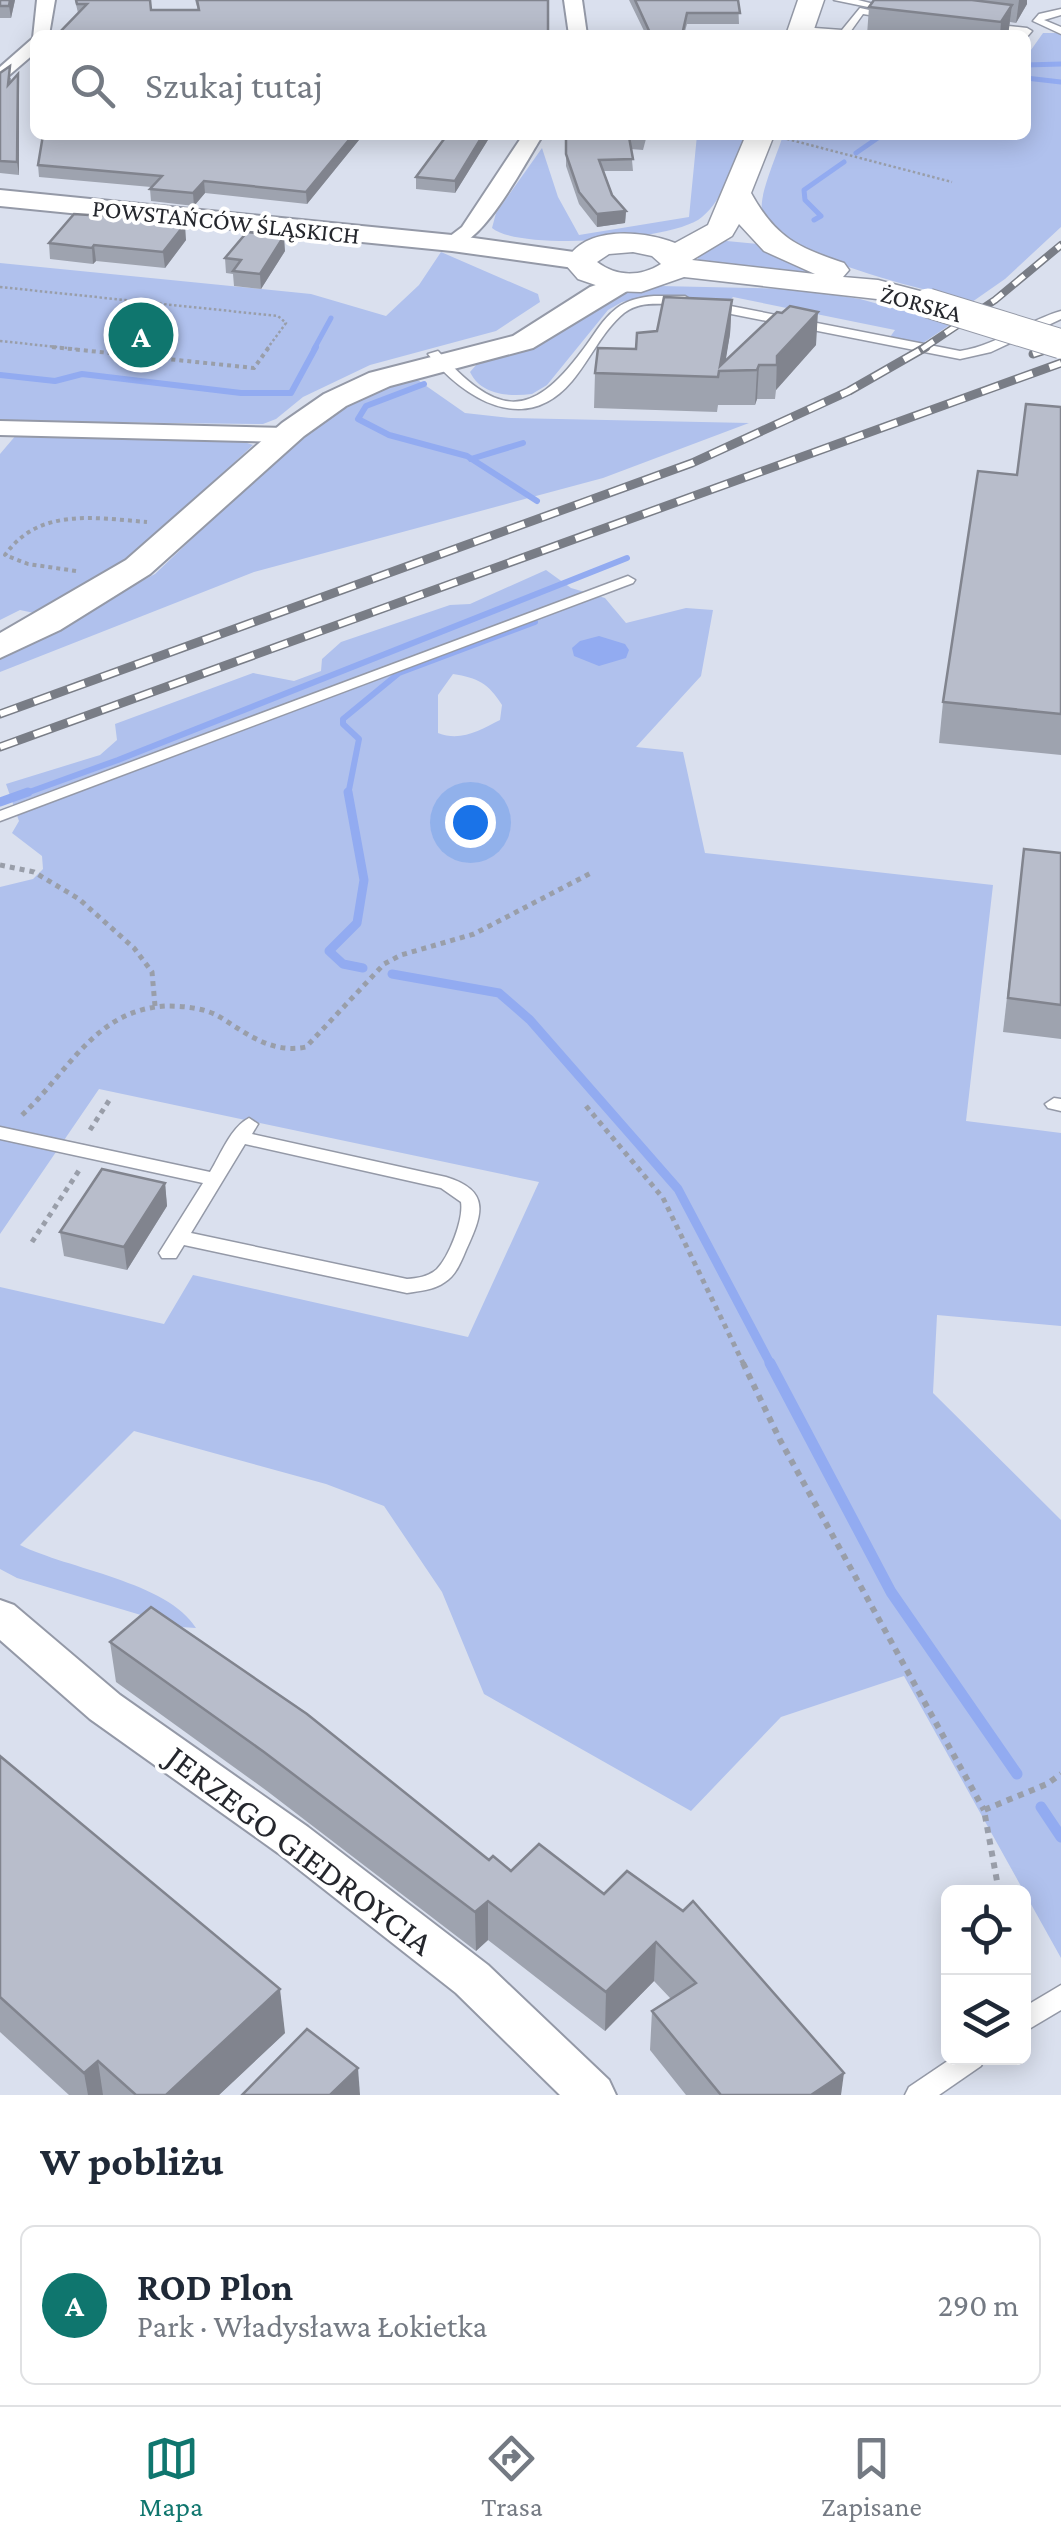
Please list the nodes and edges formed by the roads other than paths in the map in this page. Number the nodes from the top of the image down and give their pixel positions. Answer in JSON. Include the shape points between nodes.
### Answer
{"nodes":[{"id":1,"x":46,"y":0,"type":"edge"},
{"id":2,"x":573,"y":0,"type":"edge"},
{"id":3,"x":811,"y":0,"type":"edge"},
{"id":4,"x":839,"y":0,"type":"edge"},
{"id":5,"x":850,"y":0,"type":"edge"},
{"id":6,"x":1061,"y":12,"type":"edge"},
{"id":7,"x":987,"y":18,"type":"edge"},
{"id":8,"x":972,"y":24,"type":"edge"},
{"id":9,"x":1041,"y":24,"type":"junction"},
{"id":10,"x":41,"y":30,"type":"edge"},
{"id":11,"x":577,"y":30,"type":"edge"},
{"id":12,"x":801,"y":30,"type":"edge"},
{"id":13,"x":847,"y":30,"type":"edge"},
{"id":14,"x":1019,"y":30,"type":"edge"},
{"id":15,"x":1061,"y":30,"type":"edge"},
{"id":16,"x":30,"y":48,"type":"edge"},
{"id":17,"x":1,"y":76,"type":"edge"},
{"id":18,"x":30,"y":78,"type":"edge"},
{"id":19,"x":530,"y":140,"type":"edge"},
{"id":20,"x":767,"y":140,"type":"edge"},
{"id":21,"x":0,"y":198,"type":"edge"},
{"id":22,"x":733,"y":204,"type":"junction"},
{"id":23,"x":452,"y":243,"type":"junction"},
{"id":24,"x":641,"y":243,"type":"junction"},
{"id":25,"x":588,"y":261,"type":"junction"},
{"id":26,"x":676,"y":261,"type":"junction"},
{"id":27,"x":524,"y":279,"type":"dead end"},
{"id":28,"x":777,"y":280,"type":"junction"},
{"id":29,"x":638,"y":282,"type":"junction"},
{"id":30,"x":878,"y":290,"type":"junction"},
{"id":31,"x":1061,"y":316,"type":"edge"},
{"id":32,"x":1061,"y":344,"type":"edge"},
{"id":33,"x":439,"y":360,"type":"junction"},
{"id":34,"x":0,"y":428,"type":"edge"},
{"id":35,"x":289,"y":432,"type":"junction"},
{"id":36,"x":628,"y":580,"type":"dead end"},
{"id":37,"x":0,"y":648,"type":"edge"},
{"id":38,"x":0,"y":816,"type":"edge"},
{"id":39,"x":0,"y":1133,"type":"edge"},
{"id":40,"x":214,"y":1179,"type":"junction"},
{"id":41,"x":0,"y":1616,"type":"edge"},
{"id":42,"x":1061,"y":1996,"type":"edge"},
{"id":43,"x":1031,"y":2017,"type":"edge"},
{"id":44,"x":962,"y":2065,"type":"edge"},
{"id":45,"x":592,"y":2095,"type":"edge"},
{"id":46,"x":918,"y":2095,"type":"edge"}],
"edges":[{"from":1,"to":10,"type":"street"},
{"from":2,"to":11,"type":"street"},
{"from":3,"to":12,"type":"main road"},
{"from":4,"to":5,"type":"lane"},
{"from":5,"to":13,"type":"lane","via":[[897,12],[860,12]]},
{"from":6,"to":9,"type":"lane","via":[[1042,16]]},
{"from":7,"to":9,"type":"lane"},
{"from":8,"to":14,"type":"lane"},
{"from":9,"to":15,"type":"lane"},
{"from":16,"to":17,"type":"street"},
{"from":17,"to":18,"type":"street"},
{"from":19,"to":23,"type":"street","via":[[470,231]]},
{"from":20,"to":22,"type":"main road"},
{"from":21,"to":23,"type":"street","name":"POWSTAŃCÓW ŚLĄSKICH"},
{"from":22,"to":24,"type":"main road","via":[[697,229]]},
{"from":22,"to":26,"type":"main road","via":[[721,230]]},
{"from":22,"to":30,"type":"main road","via":[[772,244]]},
{"from":23,"to":25,"type":"street","name":"POWSTAŃCÓW ŚLĄSKICH"},
{"from":23,"to":27,"type":"street"},
{"from":24,"to":25,"type":"main road","via":[[618,243]]},
{"from":24,"to":26,"type":"main road","name":"ŻORSKA"},
{"from":25,"to":29,"type":"main road","name":"ŻORSKA"},
{"from":25,"to":33,"type":"street","via":[[554,298],[499,338]]},
{"from":26,"to":28,"type":"main road","name":"ŻORSKA","via":[[701,272]]},
{"from":26,"to":29,"type":"main road","via":[[668,274]]},
{"from":28,"to":29,"type":"main road","name":"ŻORSKA"},
{"from":28,"to":30,"type":"main road","name":"ŻORSKA"},
{"from":29,"to":33,"type":"street","via":[[606,290],[520,343]]},
{"from":30,"to":32,"type":"main road","name":"ŻORSKA","bridge":true},
{"from":31,"to":33,"type":"lane","via":[[987,350],[950,355],[692,301],[658,300],[621,310],[558,388],[511,404],[464,387]]},
{"from":33,"to":35,"type":"street","via":[[363,386]]},
{"from":34,"to":35,"type":"street"},
{"from":35,"to":37,"type":"street","via":[[148,560]]},
{"from":36,"to":38,"type":"lane"},
{"from":39,"to":40,"type":"lane"},
{"from":40,"to":40,"type":"lane","via":[[244,1130],[446,1183],[471,1201],[472,1219],[444,1273],[407,1286],[174,1245]]},
{"from":41,"to":45,"type":"street","name":"JERZEGO GIEDROYCIA","via":[[105,1708],[293,1840],[472,1979]]},
{"from":42,"to":43,"type":"lane"},
{"from":44,"to":46,"type":"lane"}]}
